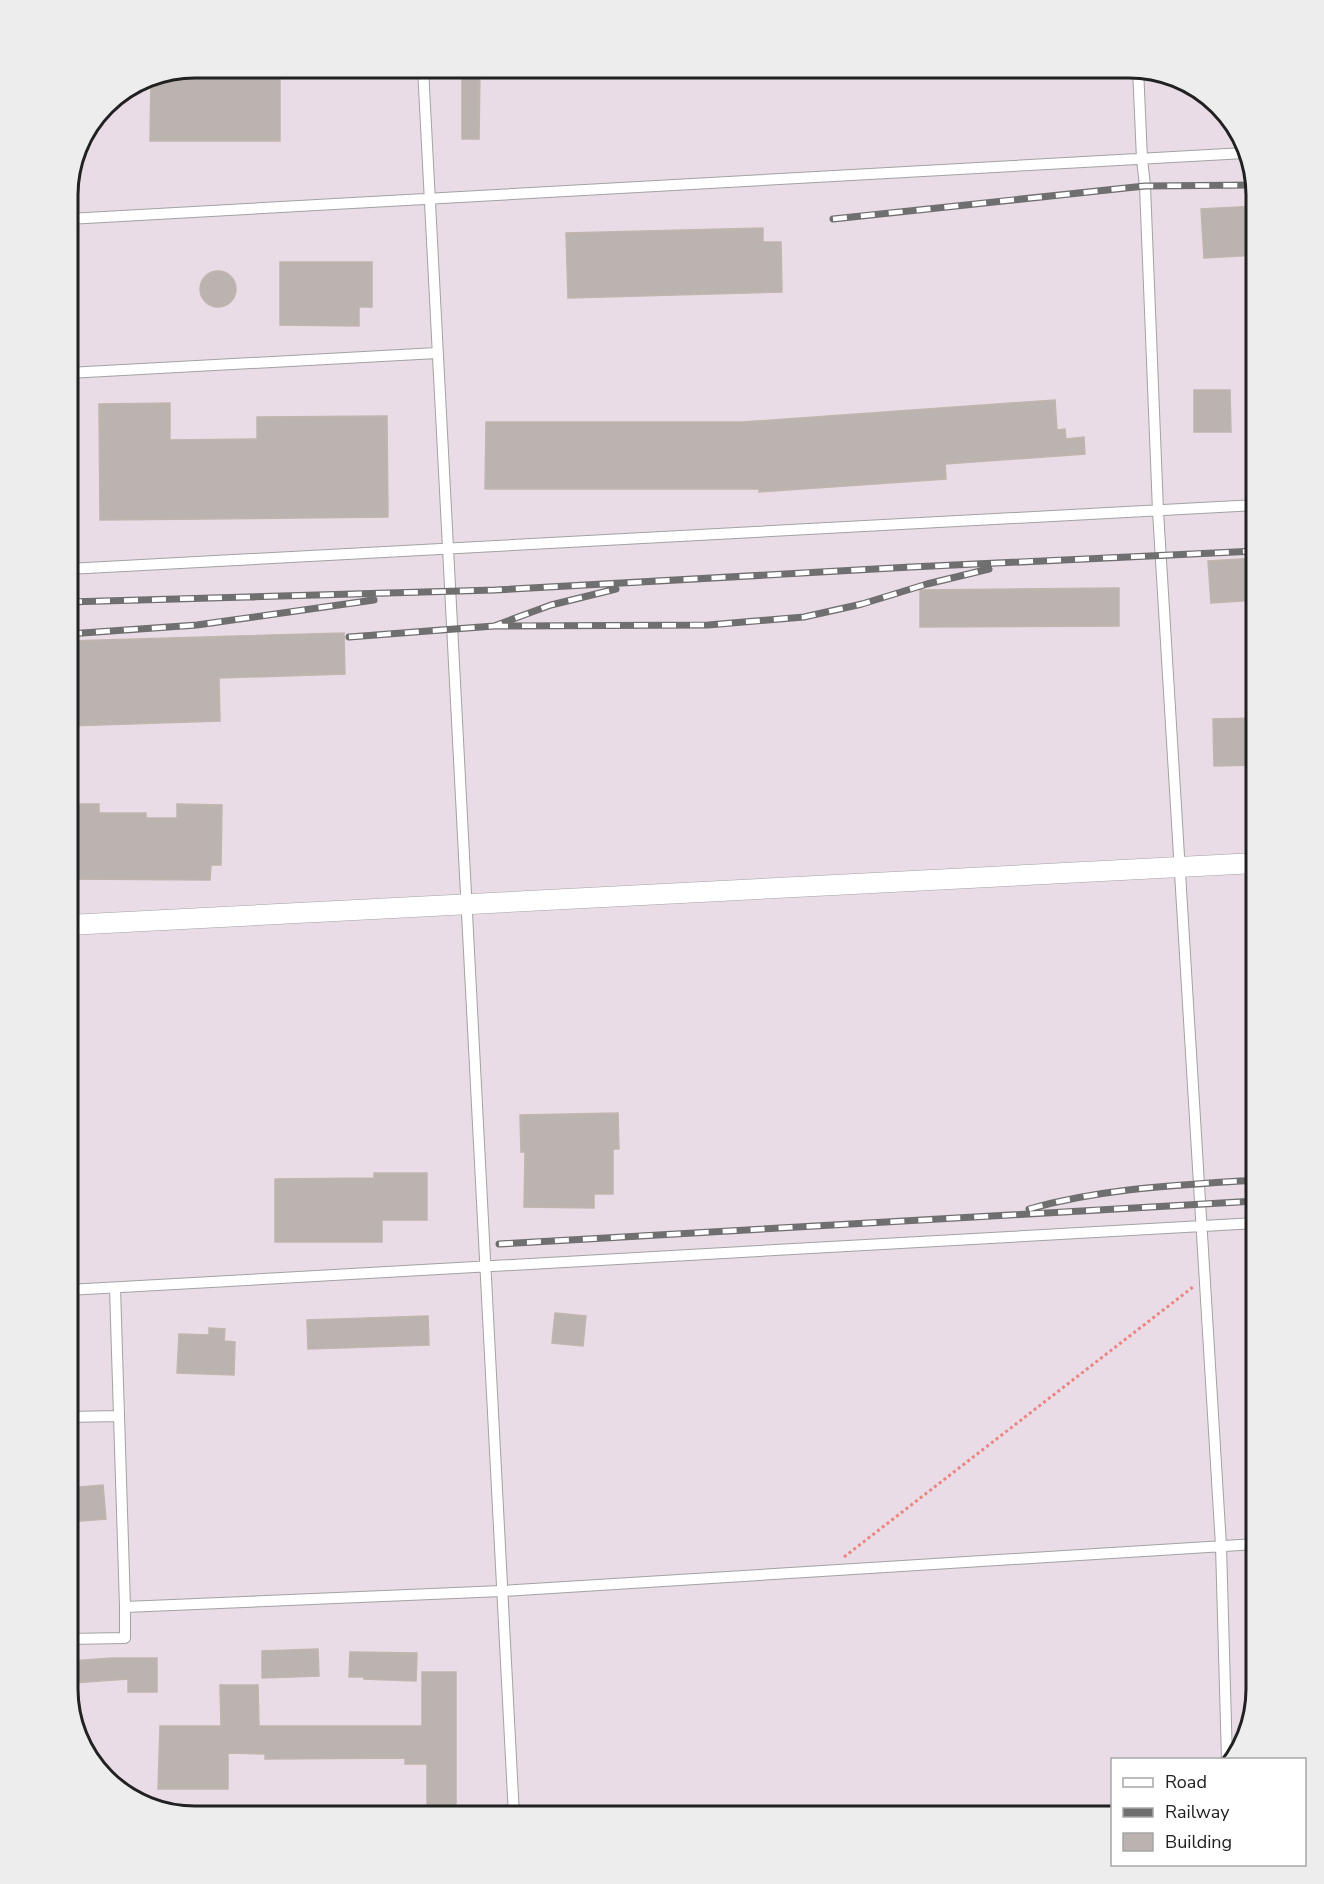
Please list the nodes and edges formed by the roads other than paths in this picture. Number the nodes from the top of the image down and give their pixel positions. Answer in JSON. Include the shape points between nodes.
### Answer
{"nodes":[{"id":1,"x":423,"y":78,"type":"edge"},
{"id":2,"x":1138,"y":78,"type":"edge"},
{"id":3,"x":1238,"y":153,"type":"edge"},
{"id":4,"x":1142,"y":159,"type":"junction"},
{"id":5,"x":429,"y":199,"type":"junction"},
{"id":6,"x":78,"y":218,"type":"edge"},
{"id":7,"x":437,"y":353,"type":"junction"},
{"id":8,"x":78,"y":372,"type":"edge"},
{"id":9,"x":1246,"y":506,"type":"edge"},
{"id":10,"x":1158,"y":511,"type":"junction"},
{"id":11,"x":448,"y":549,"type":"junction"},
{"id":12,"x":78,"y":568,"type":"edge"},
{"id":13,"x":1246,"y":863,"type":"edge"},
{"id":14,"x":1180,"y":866,"type":"junction"},
{"id":15,"x":466,"y":904,"type":"junction"},
{"id":16,"x":78,"y":923,"type":"edge"},
{"id":17,"x":1246,"y":1224,"type":"edge"},
{"id":18,"x":1202,"y":1226,"type":"junction"},
{"id":19,"x":485,"y":1268,"type":"junction"},
{"id":20,"x":114,"y":1288,"type":"junction"},
{"id":21,"x":78,"y":1290,"type":"edge"},
{"id":22,"x":119,"y":1416,"type":"junction"},
{"id":23,"x":78,"y":1417,"type":"edge"},
{"id":24,"x":1246,"y":1545,"type":"edge"},
{"id":25,"x":1221,"y":1546,"type":"junction"},
{"id":26,"x":502,"y":1591,"type":"junction"},
{"id":27,"x":125,"y":1607,"type":"junction"},
{"id":28,"x":78,"y":1639,"type":"edge"},
{"id":29,"x":1227,"y":1753,"type":"edge"},
{"id":30,"x":513,"y":1806,"type":"edge"}],
"edges":[{"from":1,"to":5,"type":"lane"},
{"from":2,"to":4,"type":"lane"},
{"from":3,"to":4,"type":"lane"},
{"from":4,"to":5,"type":"lane"},
{"from":4,"to":10,"type":"lane"},
{"from":5,"to":6,"type":"lane"},
{"from":5,"to":7,"type":"lane"},
{"from":7,"to":8,"type":"lane"},
{"from":7,"to":11,"type":"lane"},
{"from":9,"to":10,"type":"lane"},
{"from":10,"to":11,"type":"lane"},
{"from":10,"to":14,"type":"lane"},
{"from":11,"to":12,"type":"lane"},
{"from":11,"to":15,"type":"lane"},
{"from":13,"to":14,"type":"street"},
{"from":14,"to":15,"type":"street"},
{"from":14,"to":18,"type":"lane"},
{"from":15,"to":16,"type":"street"},
{"from":15,"to":19,"type":"lane"},
{"from":17,"to":18,"type":"lane"},
{"from":18,"to":19,"type":"lane"},
{"from":18,"to":25,"type":"lane"},
{"from":19,"to":20,"type":"lane"},
{"from":19,"to":26,"type":"lane"},
{"from":20,"to":21,"type":"lane"},
{"from":20,"to":22,"type":"lane"},
{"from":22,"to":23,"type":"lane"},
{"from":22,"to":27,"type":"lane"},
{"from":24,"to":25,"type":"lane"},
{"from":25,"to":26,"type":"lane"},
{"from":25,"to":29,"type":"lane"},
{"from":26,"to":27,"type":"lane"},
{"from":26,"to":30,"type":"lane"},
{"from":27,"to":28,"type":"lane","via":[[125,1638]]}]}
